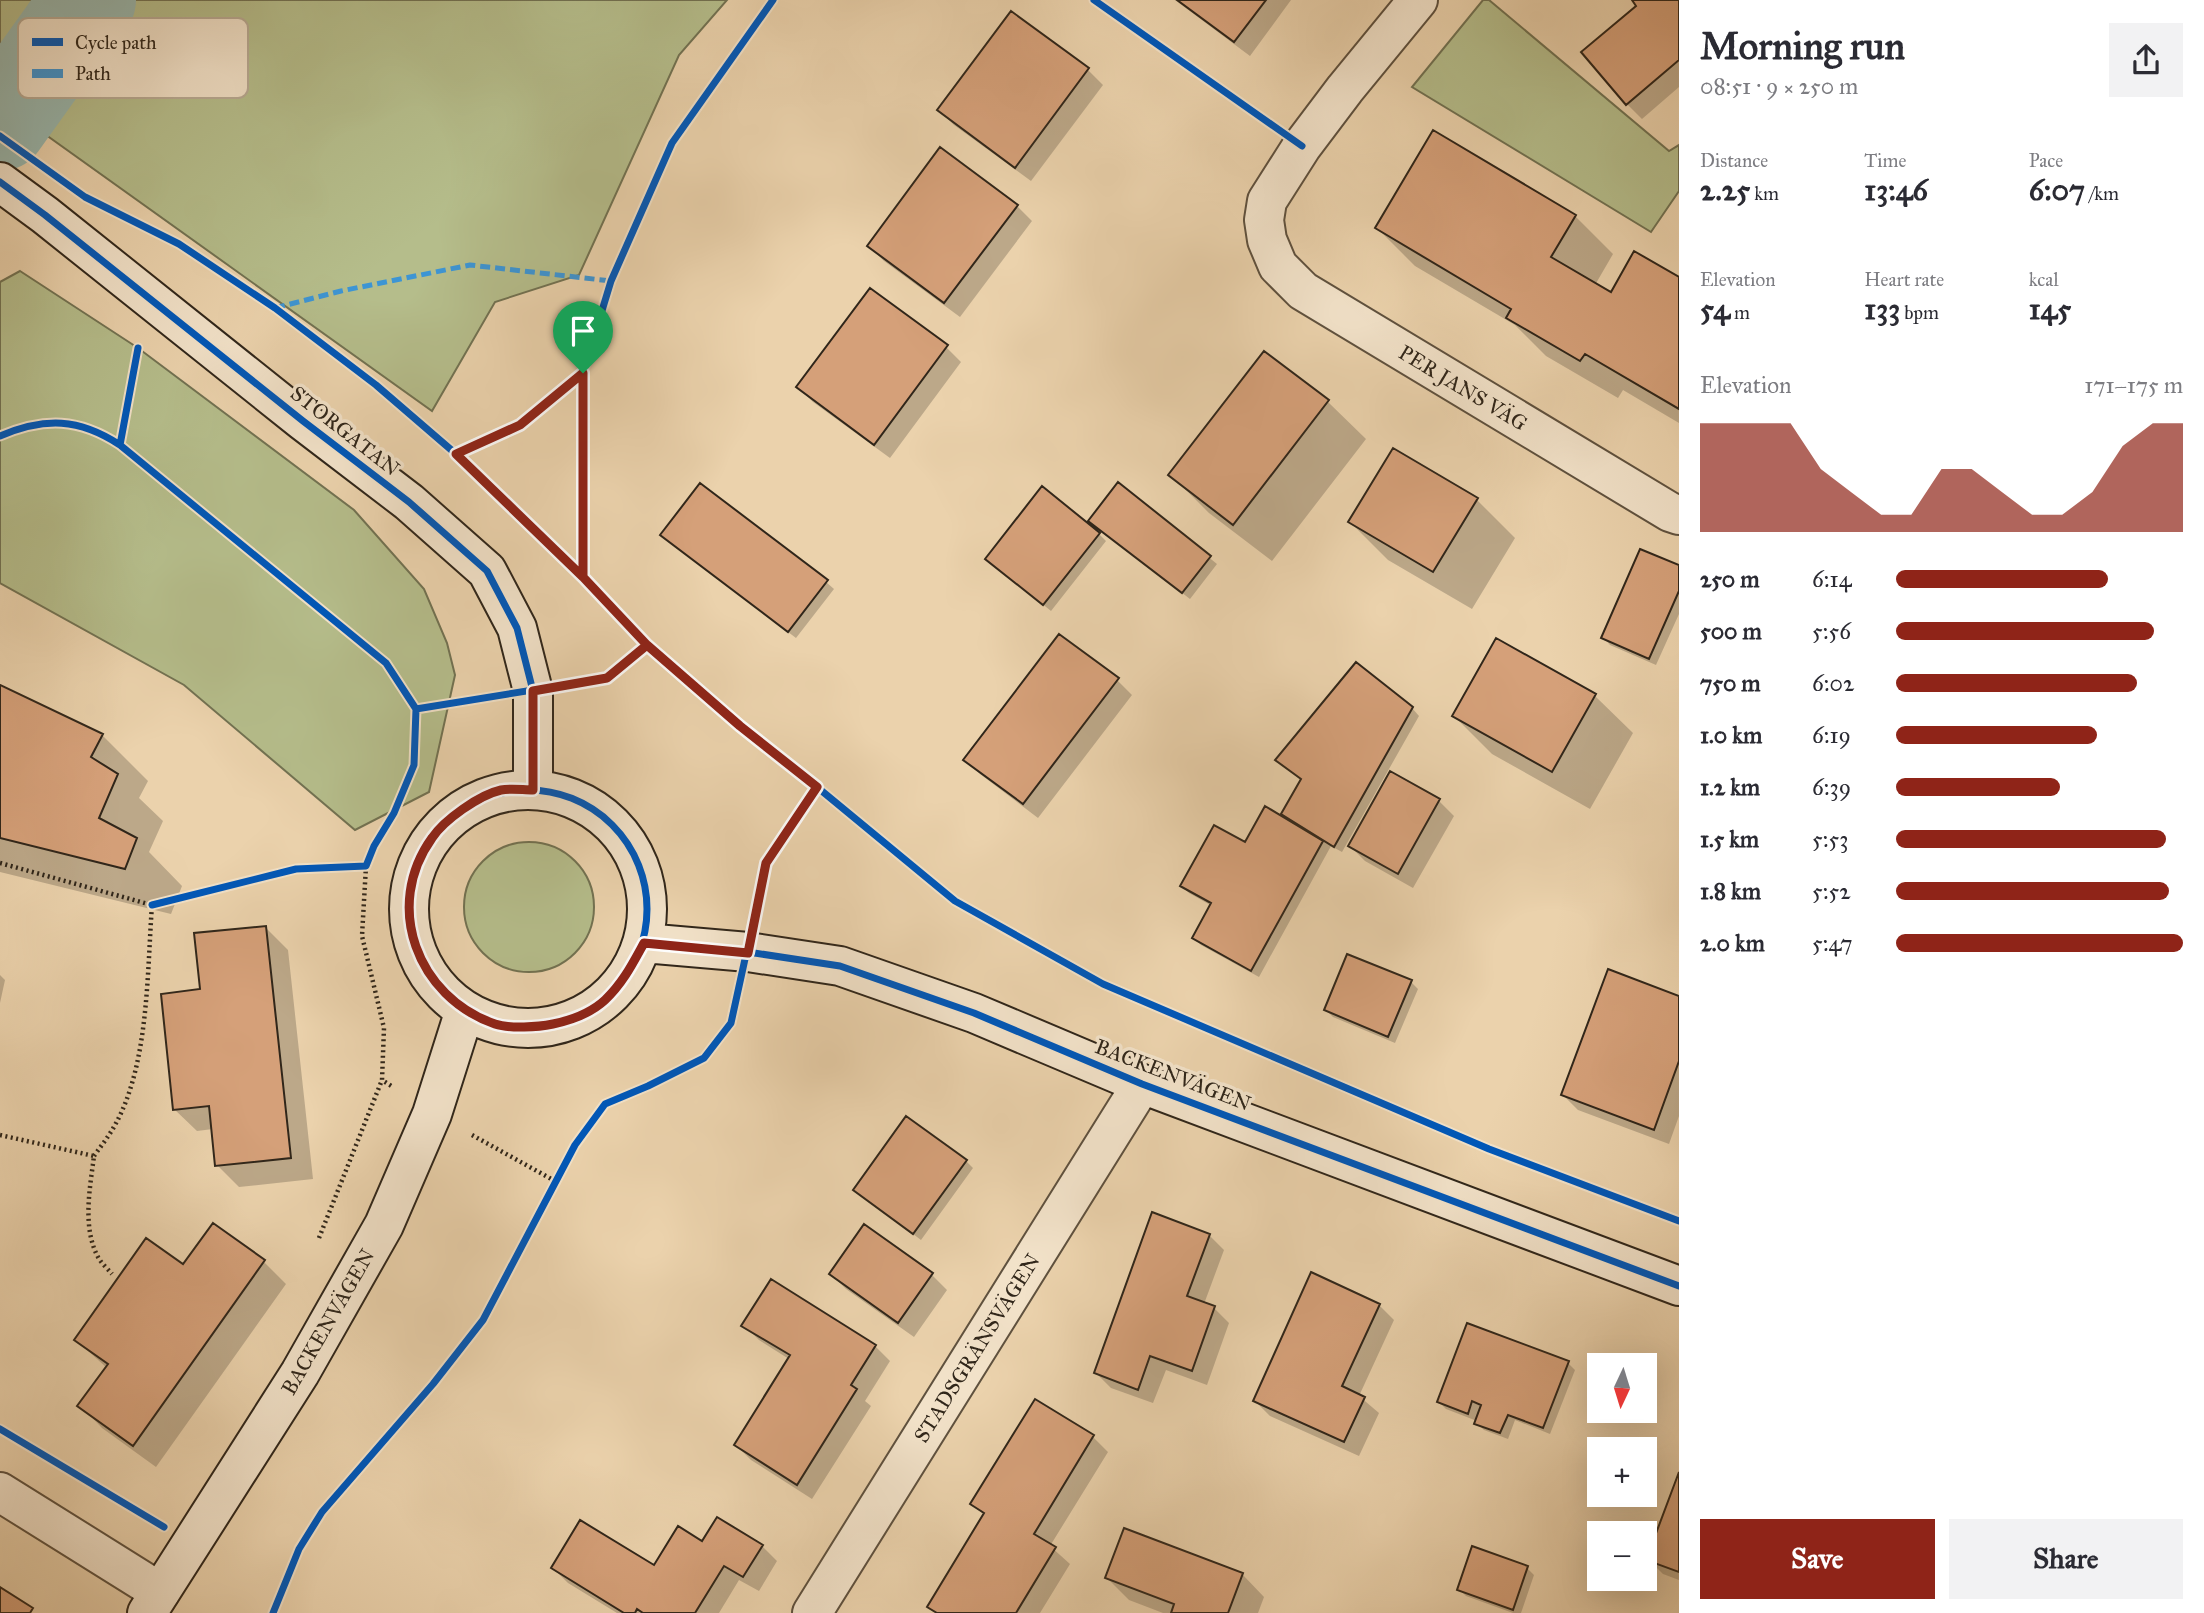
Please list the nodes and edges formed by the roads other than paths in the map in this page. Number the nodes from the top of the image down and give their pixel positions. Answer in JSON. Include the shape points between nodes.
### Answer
{"nodes":[{"id":1,"x":1418,"y":0,"type":"edge"},
{"id":2,"x":0,"y":182,"type":"edge"},
{"id":3,"x":1679,"y":515,"type":"edge"},
{"id":4,"x":533,"y":790,"type":"junction"},
{"id":5,"x":644,"y":943,"type":"junction"},
{"id":6,"x":465,"y":1010,"type":"junction"},
{"id":7,"x":1142,"y":1084,"type":"junction"},
{"id":8,"x":1679,"y":1286,"type":"edge"},
{"id":9,"x":0,"y":1492,"type":"edge"},
{"id":10,"x":154,"y":1602,"type":"edge"},
{"id":11,"x":812,"y":1613,"type":"edge"}],
"edges":[{"from":1,"to":3,"type":"street","name":"PER JANS VÄG","via":[[1302,146],[1267,201],[1267,240],[1278,266],[1303,291]]},
{"from":2,"to":4,"type":"street","name":"STORGATAN","via":[[409,502],[487,570],[517,628],[533,691]]},
{"from":4,"to":5,"type":"street","via":[[561,793],[613,825],[627,845],[648,905]]},
{"from":4,"to":6,"type":"street","via":[[500,790],[466,806],[440,827],[412,875],[408,904],[419,959],[444,992]]},
{"from":5,"to":6,"type":"street","via":[[628,973],[604,1001],[575,1019],[538,1027],[497,1025]]},
{"from":5,"to":7,"type":"street","name":"BACKENVÄGEN","via":[[840,966],[974,1013]]},
{"from":6,"to":10,"type":"street","name":"BACKENVÄGEN","via":[[432,1114],[384,1225],[300,1373]]},
{"from":7,"to":8,"type":"street","name":"BACKENVÄGEN"},
{"from":7,"to":11,"type":"street","name":"STADSGRÄNSVÄGEN"},
{"from":9,"to":10,"type":"street"}]}
